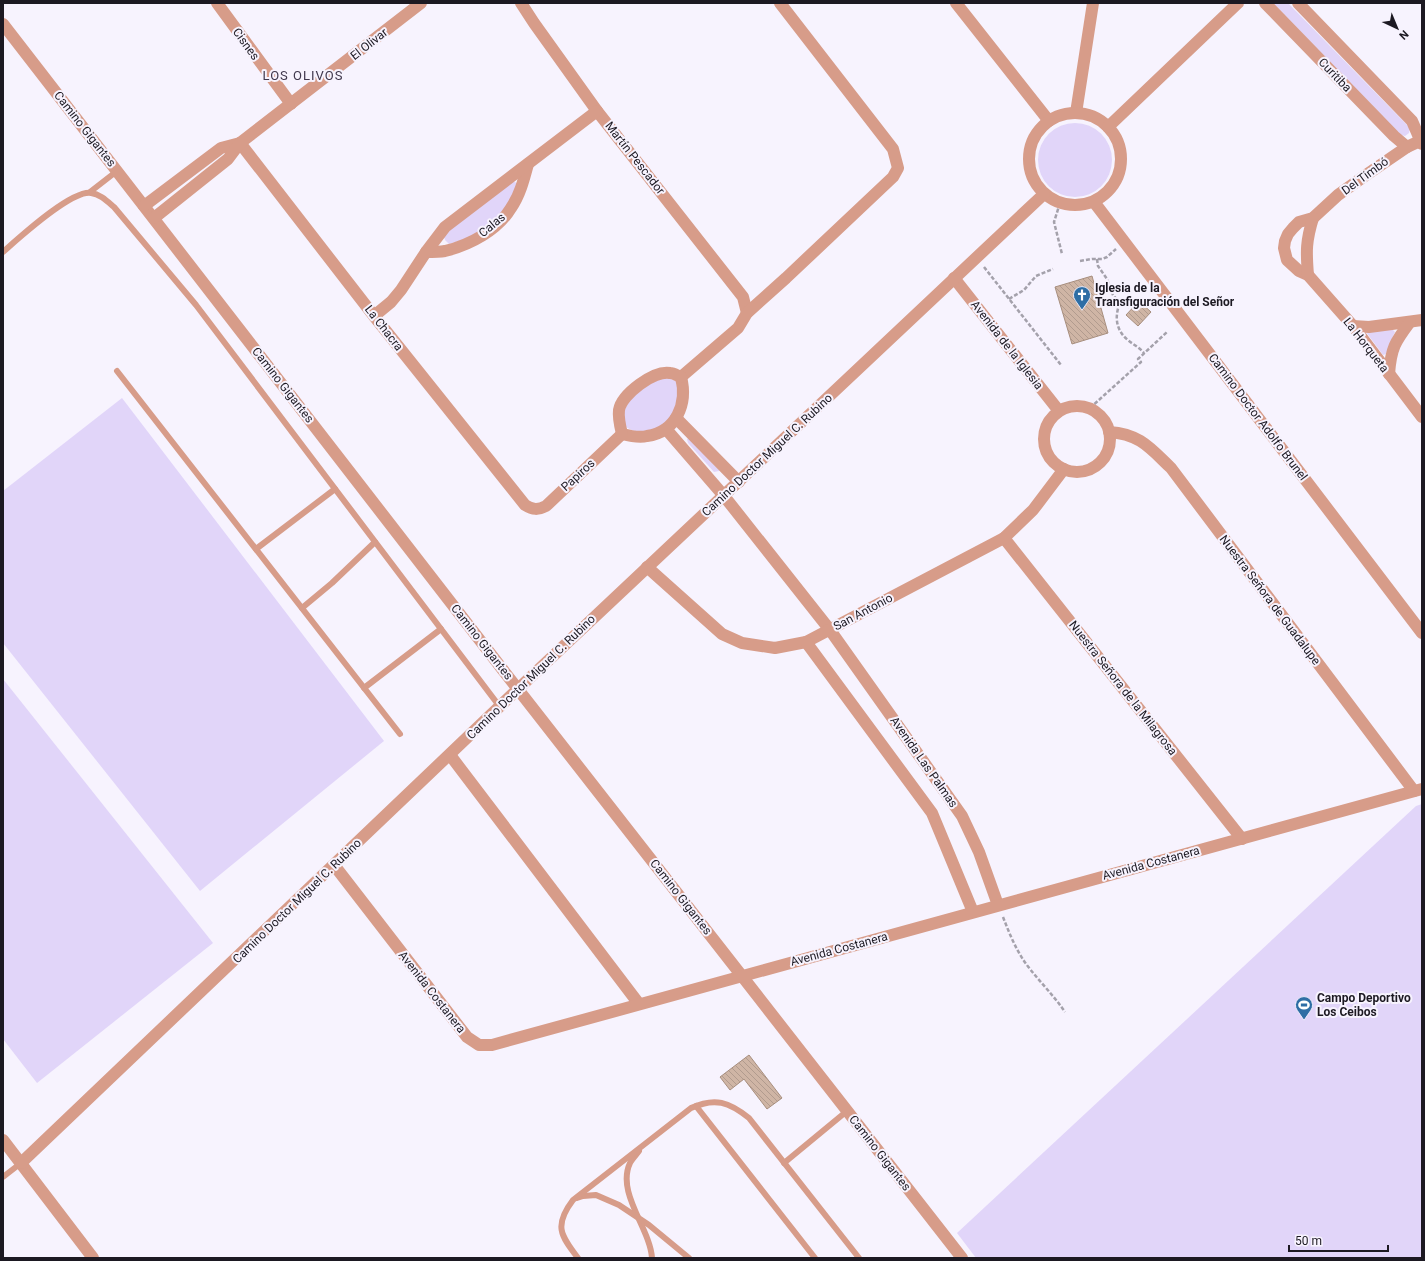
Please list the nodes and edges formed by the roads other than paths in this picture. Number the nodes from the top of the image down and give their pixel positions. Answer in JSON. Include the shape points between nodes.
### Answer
{"nodes":[{"id":1,"x":216,"y":3,"type":"edge"},
{"id":2,"x":421,"y":3,"type":"edge"},
{"id":3,"x":521,"y":3,"type":"edge"},
{"id":4,"x":780,"y":3,"type":"edge"},
{"id":5,"x":956,"y":3,"type":"edge"},
{"id":6,"x":1092,"y":3,"type":"edge"},
{"id":7,"x":1238,"y":3,"type":"edge"},
{"id":8,"x":1265,"y":3,"type":"edge"},
{"id":9,"x":1298,"y":3,"type":"edge"},
{"id":10,"x":3,"y":24,"type":"edge"},
{"id":11,"x":291,"y":104,"type":"junction"},
{"id":12,"x":597,"y":111,"type":"junction"},
{"id":13,"x":1076,"y":113,"type":"junction"},
{"id":14,"x":1049,"y":122,"type":"junction"},
{"id":15,"x":1108,"y":127,"type":"junction"},
{"id":16,"x":1421,"y":142,"type":"edge"},
{"id":17,"x":240,"y":143,"type":"junction"},
{"id":18,"x":1407,"y":147,"type":"junction"},
{"id":19,"x":528,"y":164,"type":"junction"},
{"id":20,"x":117,"y":171,"type":"junction"},
{"id":21,"x":90,"y":192,"type":"junction"},
{"id":22,"x":1044,"y":194,"type":"junction"},
{"id":23,"x":1094,"y":202,"type":"junction"},
{"id":24,"x":144,"y":206,"type":"junction"},
{"id":25,"x":154,"y":218,"type":"junction"},
{"id":26,"x":1313,"y":218,"type":"junction"},
{"id":27,"x":1284,"y":248,"type":"joint"},
{"id":28,"x":3,"y":252,"type":"edge"},
{"id":29,"x":426,"y":252,"type":"junction"},
{"id":30,"x":1308,"y":275,"type":"junction"},
{"id":31,"x":954,"y":278,"type":"junction"},
{"id":32,"x":747,"y":313,"type":"junction"},
{"id":33,"x":374,"y":316,"type":"junction"},
{"id":34,"x":1416,"y":321,"type":"edge"},
{"id":35,"x":1353,"y":326,"type":"junction"},
{"id":36,"x":117,"y":371,"type":"dead end"},
{"id":37,"x":1389,"y":374,"type":"junction"},
{"id":38,"x":682,"y":377,"type":"junction"},
{"id":39,"x":1059,"y":411,"type":"junction"},
{"id":40,"x":1422,"y":417,"type":"edge"},
{"id":41,"x":676,"y":418,"type":"junction"},
{"id":42,"x":666,"y":429,"type":"junction"},
{"id":43,"x":1109,"y":432,"type":"junction"},
{"id":44,"x":622,"y":434,"type":"junction"},
{"id":45,"x":1064,"y":469,"type":"junction"},
{"id":46,"x":739,"y":482,"type":"junction"},
{"id":47,"x":335,"y":489,"type":"junction"},
{"id":48,"x":724,"y":496,"type":"junction"},
{"id":49,"x":531,"y":509,"type":"joint"},
{"id":50,"x":1004,"y":538,"type":"junction"},
{"id":51,"x":375,"y":542,"type":"junction"},
{"id":52,"x":256,"y":549,"type":"junction"},
{"id":53,"x":647,"y":568,"type":"junction"},
{"id":54,"x":302,"y":608,"type":"junction"},
{"id":55,"x":441,"y":629,"type":"junction"},
{"id":56,"x":830,"y":630,"type":"junction"},
{"id":57,"x":1422,"y":633,"type":"edge"},
{"id":58,"x":806,"y":642,"type":"junction"},
{"id":59,"x":364,"y":688,"type":"junction"},
{"id":60,"x":518,"y":689,"type":"junction"},
{"id":61,"x":500,"y":707,"type":"junction"},
{"id":62,"x":400,"y":734,"type":"dead end"},
{"id":63,"x":450,"y":755,"type":"junction"},
{"id":64,"x":1418,"y":790,"type":"edge"},
{"id":65,"x":1242,"y":839,"type":"junction"},
{"id":66,"x":334,"y":865,"type":"junction"},
{"id":67,"x":998,"y":905,"type":"junction"},
{"id":68,"x":973,"y":912,"type":"junction"},
{"id":69,"x":742,"y":976,"type":"junction"},
{"id":70,"x":639,"y":1004,"type":"junction"},
{"id":71,"x":696,"y":1106,"type":"junction"},
{"id":72,"x":847,"y":1111,"type":"junction"},
{"id":73,"x":3,"y":1140,"type":"edge"},
{"id":74,"x":642,"y":1146,"type":"junction"},
{"id":75,"x":21,"y":1163,"type":"junction"},
{"id":76,"x":784,"y":1163,"type":"junction"},
{"id":77,"x":3,"y":1177,"type":"edge"},
{"id":78,"x":573,"y":1200,"type":"junction"},
{"id":79,"x":639,"y":1218,"type":"junction"},
{"id":80,"x":93,"y":1258,"type":"edge"},
{"id":81,"x":578,"y":1258,"type":"edge"},
{"id":82,"x":652,"y":1258,"type":"edge"},
{"id":83,"x":689,"y":1258,"type":"edge"},
{"id":84,"x":815,"y":1258,"type":"edge"},
{"id":85,"x":859,"y":1258,"type":"edge"},
{"id":86,"x":962,"y":1258,"type":"edge"}],
"edges":[{"from":1,"to":11,"type":"street","name":"Cisnes"},
{"from":2,"to":11,"type":"street","name":"El Olivar"},
{"from":3,"to":12,"type":"street","name":"Martín Pescador"},
{"from":4,"to":32,"type":"street","via":[[893,149],[898,168],[893,177]]},
{"from":5,"to":14,"type":"street"},
{"from":6,"to":13,"type":"street"},
{"from":7,"to":15,"type":"street"},
{"from":8,"to":18,"type":"street","name":"Curitiba"},
{"from":9,"to":16,"type":"street","name":"Curitiba","via":[[1412,121]]},
{"from":10,"to":20,"type":"street","name":"Camino Gigantes"},
{"from":11,"to":17,"type":"street","name":"El Olivar"},
{"from":12,"to":19,"type":"street"},
{"from":12,"to":32,"type":"street","name":"Martín Pescador","via":[[743,297]]},
{"from":13,"to":14,"type":"street","via":[[1058,116]]},
{"from":13,"to":15,"type":"street","via":[[1089,115]]},
{"from":14,"to":22,"type":"street","via":[[1035,137],[1029,156],[1030,170],[1035,183]]},
{"from":15,"to":23,"type":"street","via":[[1116,137],[1120,149],[1119,174],[1113,186]]},
{"from":16,"to":18,"type":"street","name":"Del Timbó"},
{"from":17,"to":24,"type":"street","name":"El Olivar","via":[[220,148]]},
{"from":17,"to":25,"type":"street","name":"El Olivar","via":[[228,159]]},
{"from":17,"to":33,"type":"street","name":"La Chacra"},
{"from":18,"to":26,"type":"street","name":"Del Timbó","via":[[1344,191]]},
{"from":19,"to":29,"type":"street","via":[[445,227]]},
{"from":19,"to":29,"type":"street","name":"Calas","via":[[522,187],[511,208],[488,232],[471,242],[445,251]]},
{"from":20,"to":21,"type":"lane"},
{"from":20,"to":24,"type":"street","name":"Camino Gigantes"},
{"from":21,"to":28,"type":"lane","via":[[78,194],[65,202]]},
{"from":21,"to":47,"type":"lane","via":[[104,197],[114,207],[196,305]]},
{"from":22,"to":23,"type":"street","via":[[1060,203],[1074,206]]},
{"from":22,"to":31,"type":"street","name":"Camino Doctor Miguel C. Rubino"},
{"from":23,"to":57,"type":"street","name":"Camino Doctor Adolfo Brunel"},
{"from":24,"to":25,"type":"street","name":"Camino Gigantes"},
{"from":25,"to":60,"type":"street","name":"Camino Gigantes"},
{"from":26,"to":27,"type":"street","name":"Del Timbó","via":[[1299,222],[1293,228],[1288,234]]},
{"from":26,"to":30,"type":"street","via":[[1306,252]]},
{"from":27,"to":30,"type":"street","name":"La Horqueta","via":[[1287,260]]},
{"from":29,"to":33,"type":"street","via":[[401,290]]},
{"from":30,"to":35,"type":"street","name":"La Horqueta"},
{"from":31,"to":39,"type":"street","name":"Avenida de la Iglesia"},
{"from":31,"to":46,"type":"street","name":"Camino Doctor Miguel C. Rubino"},
{"from":32,"to":38,"type":"street","via":[[738,328]]},
{"from":33,"to":49,"type":"street","name":"La Chacra","via":[[519,499]]},
{"from":34,"to":35,"type":"street","via":[[1368,327]]},
{"from":34,"to":37,"type":"street","via":[[1398,339],[1391,355]]},
{"from":35,"to":37,"type":"street","name":"La Horqueta"},
{"from":36,"to":52,"type":"lane"},
{"from":37,"to":40,"type":"street","name":"La Horqueta"},
{"from":38,"to":41,"type":"street","via":[[684,398]]},
{"from":38,"to":44,"type":"street","via":[[669,372],[655,375],[628,395],[620,408],[619,422]]},
{"from":39,"to":43,"type":"street","via":[[1074,406],[1090,408],[1102,418]]},
{"from":39,"to":45,"type":"street","via":[[1045,430],[1044,446],[1052,460]]},
{"from":41,"to":42,"type":"street"},
{"from":41,"to":46,"type":"street"},
{"from":42,"to":44,"type":"street","via":[[647,436]]},
{"from":42,"to":48,"type":"street"},
{"from":43,"to":45,"type":"street","via":[[1109,448],[1101,461],[1080,472]]},
{"from":43,"to":64,"type":"street","name":"Nuestra Señora de Guadalupe","via":[[1123,433],[1142,440],[1171,468]]},
{"from":44,"to":49,"type":"street","name":"Papiros","via":[[546,506]]},
{"from":45,"to":50,"type":"street","name":"San Antonio","via":[[1033,510]]},
{"from":46,"to":48,"type":"street","name":"Camino Doctor Miguel C. Rubino"},
{"from":47,"to":51,"type":"lane"},
{"from":47,"to":52,"type":"lane"},
{"from":48,"to":53,"type":"street","name":"Camino Doctor Miguel C. Rubino"},
{"from":48,"to":56,"type":"street","name":"Avenida Las Palmas"},
{"from":50,"to":56,"type":"street","name":"San Antonio"},
{"from":50,"to":65,"type":"street","name":"Nuestra Señora de la Milagrosa"},
{"from":51,"to":54,"type":"lane"},
{"from":51,"to":55,"type":"lane"},
{"from":52,"to":54,"type":"lane"},
{"from":53,"to":58,"type":"street","name":"San Antonio","via":[[722,634],[742,643],[775,648]]},
{"from":53,"to":60,"type":"street","name":"Camino Doctor Miguel C. Rubino"},
{"from":54,"to":59,"type":"lane"},
{"from":55,"to":59,"type":"lane"},
{"from":55,"to":61,"type":"lane"},
{"from":56,"to":58,"type":"street","name":"San Antonio"},
{"from":56,"to":67,"type":"street","name":"Avenida Las Palmas","via":[[962,816],[979,852]]},
{"from":58,"to":68,"type":"street","name":"Avenida Las Palmas","via":[[932,813]]},
{"from":59,"to":62,"type":"lane"},
{"from":60,"to":61,"type":"street","name":"Camino Doctor Miguel C. Rubino"},
{"from":60,"to":69,"type":"street","name":"Camino Gigantes"},
{"from":61,"to":63,"type":"street","name":"Camino Doctor Miguel C. Rubino"},
{"from":63,"to":66,"type":"street","name":"Camino Doctor Miguel C. Rubino"},
{"from":63,"to":70,"type":"street"},
{"from":64,"to":65,"type":"street","name":"Avenida Costanera"},
{"from":65,"to":67,"type":"street","name":"Avenida Costanera"},
{"from":66,"to":70,"type":"street","name":"Avenida Costanera","via":[[467,1037],[479,1045],[492,1045]]},
{"from":66,"to":75,"type":"street","name":"Camino Doctor Miguel C. Rubino"},
{"from":67,"to":68,"type":"street","name":"Avenida Costanera"},
{"from":68,"to":69,"type":"street","name":"Avenida Costanera"},
{"from":69,"to":70,"type":"street","name":"Avenida Costanera"},
{"from":69,"to":72,"type":"street","name":"Camino Gigantes"},
{"from":71,"to":74,"type":"lane"},
{"from":71,"to":76,"type":"lane","via":[[704,1102],[718,1103],[740,1110]]},
{"from":71,"to":84,"type":"lane"},
{"from":72,"to":76,"type":"lane"},
{"from":72,"to":86,"type":"street","name":"Camino Gigantes"},
{"from":73,"to":75,"type":"street"},
{"from":74,"to":78,"type":"lane"},
{"from":74,"to":79,"type":"lane","via":[[629,1164],[627,1178],[628,1195]]},
{"from":75,"to":77,"type":"lane"},
{"from":75,"to":80,"type":"street"},
{"from":76,"to":85,"type":"lane"},
{"from":78,"to":79,"type":"lane","via":[[596,1195],[619,1205]]},
{"from":78,"to":81,"type":"lane","via":[[565,1210],[561,1222],[563,1236]]},
{"from":79,"to":82,"type":"lane"},
{"from":79,"to":83,"type":"lane"}]}
